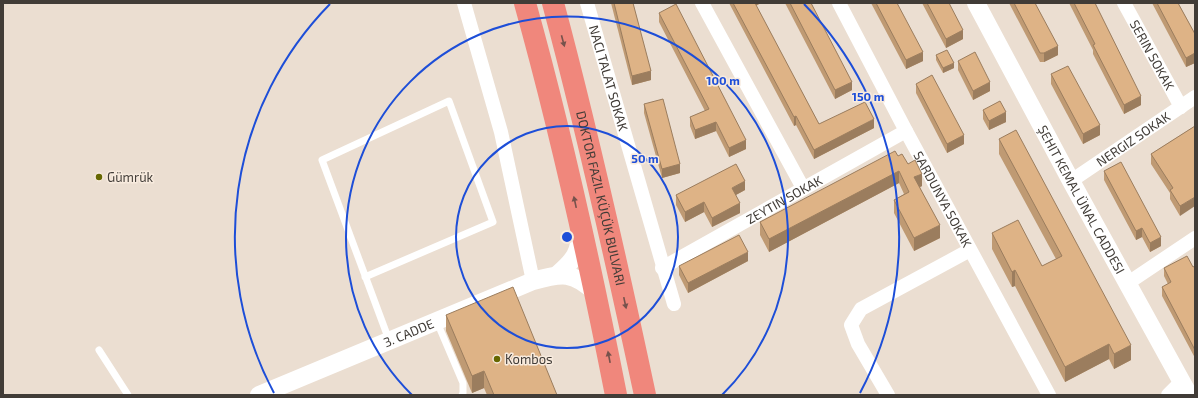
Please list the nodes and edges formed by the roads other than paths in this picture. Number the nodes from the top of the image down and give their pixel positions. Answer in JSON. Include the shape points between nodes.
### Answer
{"nodes":[{"id":1,"x":464,"y":3,"type":"edge"},
{"id":2,"x":525,"y":3,"type":"edge"},
{"id":3,"x":553,"y":3,"type":"edge"},
{"id":4,"x":587,"y":3,"type":"edge"},
{"id":5,"x":702,"y":3,"type":"edge"},
{"id":6,"x":839,"y":3,"type":"edge"},
{"id":7,"x":976,"y":3,"type":"edge"},
{"id":8,"x":1124,"y":3,"type":"edge"},
{"id":9,"x":1195,"y":97,"type":"edge"},
{"id":10,"x":1180,"y":107,"type":"junction"},
{"id":11,"x":906,"y":131,"type":"junction"},
{"id":12,"x":1071,"y":181,"type":"junction"},
{"id":13,"x":803,"y":188,"type":"junction"},
{"id":14,"x":580,"y":224,"type":"junction"},
{"id":15,"x":1195,"y":238,"type":"edge"},
{"id":16,"x":970,"y":250,"type":"junction"},
{"id":17,"x":662,"y":268,"type":"junction"},
{"id":18,"x":558,"y":274,"type":"junction"},
{"id":19,"x":365,"y":277,"type":"junction"},
{"id":20,"x":533,"y":281,"type":"junction"},
{"id":21,"x":1128,"y":283,"type":"junction"},
{"id":22,"x":596,"y":293,"type":"junction"},
{"id":23,"x":674,"y":304,"type":"dead end"},
{"id":24,"x":436,"y":320,"type":"junction"},
{"id":25,"x":389,"y":340,"type":"junction"},
{"id":26,"x":99,"y":350,"type":"dead end"},
{"id":27,"x":1186,"y":388,"type":"edge"},
{"id":28,"x":128,"y":395,"type":"edge"},
{"id":29,"x":259,"y":395,"type":"edge"},
{"id":30,"x":462,"y":395,"type":"edge"},
{"id":31,"x":616,"y":395,"type":"edge"},
{"id":32,"x":645,"y":395,"type":"edge"},
{"id":33,"x":888,"y":395,"type":"edge"},
{"id":34,"x":1049,"y":395,"type":"edge"},
{"id":35,"x":1168,"y":395,"type":"edge"}],
"edges":[{"from":1,"to":20,"type":"street","via":[[501,132]]},
{"from":14,"to":2,"type":"highway","one_way":true,"via":[[548,84]]},
{"from":3,"to":32,"type":"highway","one_way":true,"via":[[595,166]]},
{"from":4,"to":17,"type":"street","name":"NACI TALAT SOKAK"},
{"from":5,"to":13,"type":"street"},
{"from":6,"to":11,"type":"street","name":"SARDUNYA SOKAK"},
{"from":7,"to":12,"type":"street","name":"ŞEHIT KEMAL ÜNAL CADDESI"},
{"from":8,"to":10,"type":"street","name":"SERIN SOKAK"},
{"from":9,"to":10,"type":"street","name":"NERGIZ SOKAK"},
{"from":10,"to":12,"type":"street","name":"NERGIZ SOKAK"},
{"from":11,"to":13,"type":"street","name":"ZEYTIN SOKAK"},
{"from":11,"to":16,"type":"street","name":"SARDUNYA SOKAK"},
{"from":12,"to":21,"type":"street","name":"ŞEHIT KEMAL ÜNAL CADDESI"},
{"from":13,"to":17,"type":"street","name":"ZEYTIN SOKAK"},
{"from":14,"to":18,"type":"street","via":[[580,246],[574,258]]},
{"from":14,"to":22,"type":"highway"},
{"from":15,"to":21,"type":"street"},
{"from":16,"to":33,"type":"street","via":[[861,309],[851,326],[858,344]]},
{"from":16,"to":34,"type":"street","name":"SARDUNYA SOKAK"},
{"from":17,"to":23,"type":"street","name":"NACI TALAT SOKAK"},
{"from":18,"to":20,"type":"street","name":"3. CADDE"},
{"from":18,"to":22,"type":"street","via":[[578,279]]},
{"from":19,"to":19,"type":"lane","via":[[322,160],[449,101],[493,222]]},
{"from":19,"to":25,"type":"lane"},
{"from":20,"to":24,"type":"street","name":"3. CADDE"},
{"from":21,"to":27,"type":"street","name":"ŞEHIT KEMAL ÜNAL CADDESI"},
{"from":31,"to":22,"type":"highway","one_way":true},
{"from":24,"to":25,"type":"street","name":"3. CADDE"},
{"from":24,"to":30,"type":"lane","via":[[463,383]]},
{"from":25,"to":29,"type":"street","name":"3. CADDE"},
{"from":26,"to":28,"type":"lane"},
{"from":27,"to":35,"type":"street"}]}
